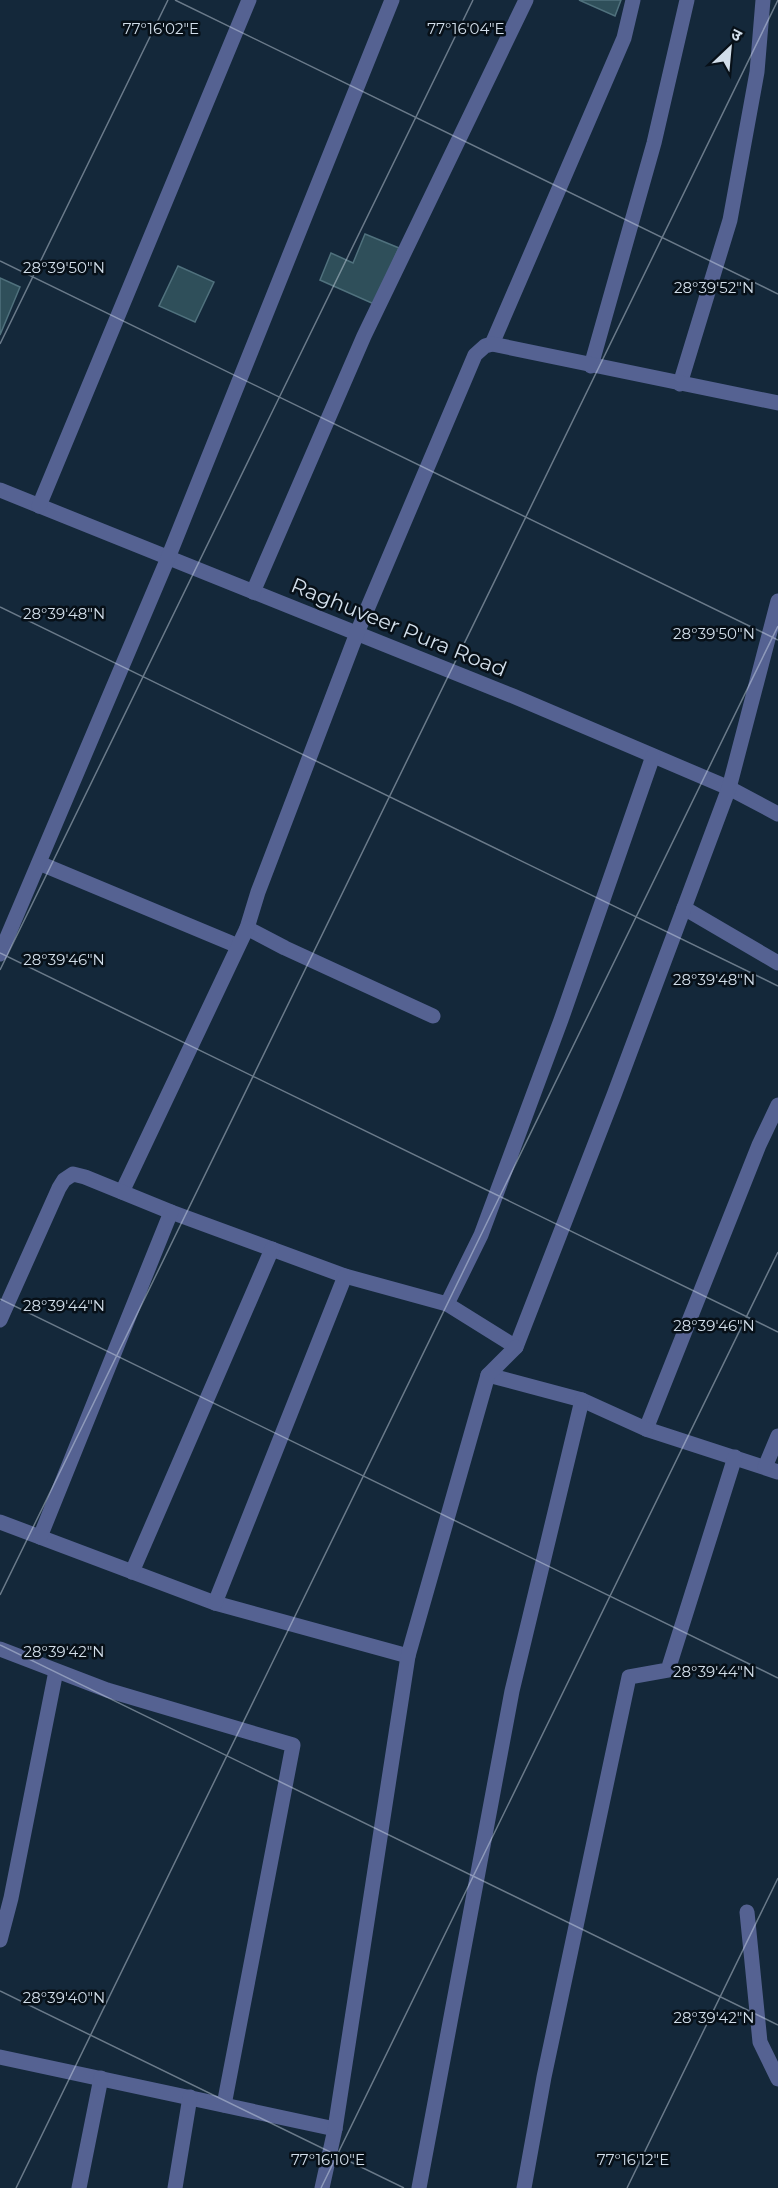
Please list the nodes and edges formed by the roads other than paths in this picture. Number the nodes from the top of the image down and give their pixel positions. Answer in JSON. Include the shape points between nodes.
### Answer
{"nodes":[{"id":1,"x":249,"y":0,"type":"edge"},
{"id":2,"x":392,"y":0,"type":"edge"},
{"id":3,"x":526,"y":0,"type":"edge"},
{"id":4,"x":633,"y":0,"type":"edge"},
{"id":5,"x":687,"y":0,"type":"edge"},
{"id":6,"x":763,"y":0,"type":"edge"},
{"id":7,"x":492,"y":345,"type":"junction"},
{"id":8,"x":591,"y":366,"type":"junction"},
{"id":9,"x":680,"y":384,"type":"junction"},
{"id":10,"x":778,"y":404,"type":"edge"},
{"id":11,"x":0,"y":490,"type":"edge"},
{"id":12,"x":39,"y":506,"type":"junction"},
{"id":13,"x":168,"y":558,"type":"junction"},
{"id":14,"x":253,"y":592,"type":"junction"},
{"id":15,"x":778,"y":601,"type":"edge"},
{"id":16,"x":357,"y":633,"type":"junction"},
{"id":17,"x":653,"y":756,"type":"junction"},
{"id":18,"x":729,"y":788,"type":"junction"},
{"id":19,"x":778,"y":814,"type":"edge"},
{"id":20,"x":39,"y":863,"type":"junction"},
{"id":21,"x":684,"y":908,"type":"junction"},
{"id":22,"x":247,"y":928,"type":"junction"},
{"id":23,"x":238,"y":946,"type":"junction"},
{"id":24,"x":0,"y":954,"type":"edge"},
{"id":25,"x":778,"y":963,"type":"edge"},
{"id":26,"x":433,"y":1016,"type":"dead end"},
{"id":27,"x":778,"y":1105,"type":"edge"},
{"id":28,"x":122,"y":1192,"type":"junction"},
{"id":29,"x":171,"y":1212,"type":"junction"},
{"id":30,"x":272,"y":1249,"type":"junction"},
{"id":31,"x":345,"y":1275,"type":"junction"},
{"id":32,"x":447,"y":1304,"type":"junction"},
{"id":33,"x":0,"y":1320,"type":"edge"},
{"id":34,"x":516,"y":1347,"type":"junction"},
{"id":35,"x":488,"y":1375,"type":"junction"},
{"id":36,"x":582,"y":1400,"type":"junction"},
{"id":37,"x":646,"y":1429,"type":"junction"},
{"id":38,"x":778,"y":1436,"type":"edge"},
{"id":39,"x":735,"y":1457,"type":"junction"},
{"id":40,"x":772,"y":1470,"type":"edge"},
{"id":41,"x":0,"y":1522,"type":"edge"},
{"id":42,"x":40,"y":1537,"type":"junction"},
{"id":43,"x":132,"y":1572,"type":"junction"},
{"id":44,"x":215,"y":1603,"type":"junction"},
{"id":45,"x":0,"y":1649,"type":"edge"},
{"id":46,"x":408,"y":1656,"type":"junction"},
{"id":47,"x":56,"y":1671,"type":"junction"},
{"id":48,"x":747,"y":1912,"type":"dead end"},
{"id":49,"x":0,"y":1940,"type":"edge"},
{"id":50,"x":0,"y":2057,"type":"edge"},
{"id":51,"x":101,"y":2078,"type":"junction"},
{"id":52,"x":778,"y":2079,"type":"edge"},
{"id":53,"x":190,"y":2097,"type":"junction"},
{"id":54,"x":224,"y":2105,"type":"junction"},
{"id":55,"x":335,"y":2129,"type":"junction"},
{"id":56,"x":79,"y":2188,"type":"edge"},
{"id":57,"x":175,"y":2188,"type":"edge"},
{"id":58,"x":322,"y":2188,"type":"edge"},
{"id":59,"x":419,"y":2188,"type":"edge"},
{"id":60,"x":524,"y":2188,"type":"edge"}],
"edges":[{"from":1,"to":12,"type":"street"},
{"from":2,"to":13,"type":"street"},
{"from":3,"to":14,"type":"street","via":[[364,336]]},
{"from":4,"to":7,"type":"street","via":[[624,38]]},
{"from":5,"to":8,"type":"street","via":[[654,143]]},
{"from":6,"to":9,"type":"street","via":[[757,72],[730,220]]},
{"from":7,"to":8,"type":"street"},
{"from":7,"to":16,"type":"street","via":[[475,355]]},
{"from":8,"to":9,"type":"street"},
{"from":9,"to":10,"type":"street"},
{"from":11,"to":12,"type":"street","name":"Raghuveer Pura Road"},
{"from":12,"to":13,"type":"street","name":"Raghuveer Pura Road"},
{"from":13,"to":14,"type":"street","name":"Raghuveer Pura Road"},
{"from":13,"to":20,"type":"street"},
{"from":14,"to":16,"type":"street","name":"Raghuveer Pura Road"},
{"from":15,"to":18,"type":"street"},
{"from":16,"to":17,"type":"street","name":"Raghuveer Pura Road"},
{"from":16,"to":22,"type":"street"},
{"from":17,"to":18,"type":"street","name":"Raghuveer Pura Road"},
{"from":17,"to":32,"type":"street","via":[[481,1235]]},
{"from":18,"to":19,"type":"street","name":"Raghuveer Pura Road"},
{"from":18,"to":21,"type":"street"},
{"from":20,"to":23,"type":"street"},
{"from":20,"to":24,"type":"street"},
{"from":21,"to":25,"type":"street"},
{"from":21,"to":34,"type":"street"},
{"from":22,"to":23,"type":"street"},
{"from":22,"to":26,"type":"street"},
{"from":23,"to":28,"type":"street"},
{"from":27,"to":37,"type":"street"},
{"from":28,"to":29,"type":"street"},
{"from":28,"to":33,"type":"street","via":[[73,1174],[64,1180]]},
{"from":29,"to":30,"type":"street"},
{"from":29,"to":42,"type":"street"},
{"from":30,"to":31,"type":"street"},
{"from":30,"to":43,"type":"street"},
{"from":31,"to":32,"type":"street"},
{"from":31,"to":44,"type":"street"},
{"from":32,"to":34,"type":"street"},
{"from":34,"to":35,"type":"street"},
{"from":35,"to":36,"type":"street"},
{"from":35,"to":46,"type":"street"},
{"from":36,"to":37,"type":"street"},
{"from":36,"to":59,"type":"street","via":[[512,1691]]},
{"from":37,"to":39,"type":"street"},
{"from":38,"to":40,"type":"street"},
{"from":39,"to":40,"type":"street"},
{"from":39,"to":60,"type":"street","via":[[668,1670],[629,1677]]},
{"from":41,"to":42,"type":"street"},
{"from":42,"to":43,"type":"street"},
{"from":43,"to":44,"type":"street"},
{"from":44,"to":46,"type":"street"},
{"from":45,"to":47,"type":"street"},
{"from":46,"to":55,"type":"street"},
{"from":47,"to":49,"type":"street"},
{"from":47,"to":54,"type":"street","via":[[293,1745]]},
{"from":48,"to":52,"type":"street","via":[[760,2042]]},
{"from":50,"to":51,"type":"street"},
{"from":51,"to":53,"type":"street"},
{"from":51,"to":56,"type":"street"},
{"from":53,"to":54,"type":"street"},
{"from":53,"to":57,"type":"street"},
{"from":54,"to":55,"type":"street"},
{"from":55,"to":58,"type":"street"}]}
